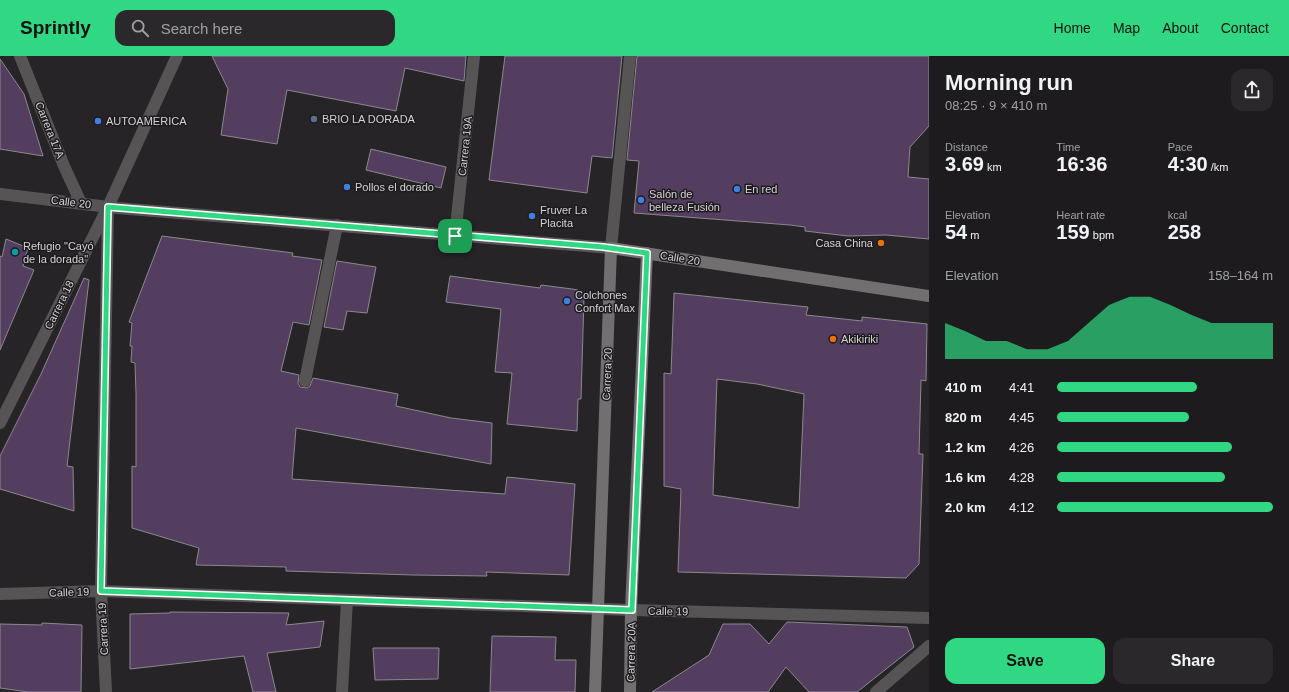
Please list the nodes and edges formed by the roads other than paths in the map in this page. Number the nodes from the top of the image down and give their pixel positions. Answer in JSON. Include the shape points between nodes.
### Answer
{"nodes":[{"id":1,"x":20,"y":56,"type":"edge"},
{"id":2,"x":177,"y":56,"type":"edge"},
{"id":3,"x":474,"y":56,"type":"edge"},
{"id":4,"x":630,"y":56,"type":"edge"},
{"id":5,"x":0,"y":194,"type":"edge"},
{"id":6,"x":81,"y":203,"type":"junction"},
{"id":7,"x":108,"y":207,"type":"junction"},
{"id":8,"x":337,"y":225,"type":"junction"},
{"id":9,"x":455,"y":236,"type":"junction"},
{"id":10,"x":611,"y":248,"type":"junction"},
{"id":11,"x":647,"y":253,"type":"junction"},
{"id":12,"x":929,"y":296,"type":"edge"},
{"id":13,"x":305,"y":381,"type":"dead end"},
{"id":14,"x":0,"y":423,"type":"edge"},
{"id":15,"x":101,"y":591,"type":"junction"},
{"id":16,"x":0,"y":594,"type":"edge"},
{"id":17,"x":347,"y":600,"type":"junction"},
{"id":18,"x":598,"y":608,"type":"junction"},
{"id":19,"x":632,"y":610,"type":"junction"},
{"id":20,"x":929,"y":618,"type":"edge"},
{"id":21,"x":929,"y":646,"type":"edge"},
{"id":22,"x":106,"y":692,"type":"edge"},
{"id":23,"x":342,"y":692,"type":"edge"},
{"id":24,"x":595,"y":692,"type":"edge"},
{"id":25,"x":630,"y":692,"type":"edge"},
{"id":26,"x":876,"y":692,"type":"edge"}],
"edges":[{"from":1,"to":6,"type":"street","name":"Carrera 17A"},
{"from":2,"to":7,"type":"street","name":"Carrera 18"},
{"from":3,"to":9,"type":"street","name":"Carrera 19A"},
{"from":4,"to":10,"type":"street","name":"Carrera 20"},
{"from":5,"to":6,"type":"street","name":"Calle 20"},
{"from":6,"to":7,"type":"street","name":"Calle 20"},
{"from":7,"to":8,"type":"street","name":"Calle 20"},
{"from":7,"to":14,"type":"street","name":"Carrera 18"},
{"from":7,"to":15,"type":"street","name":"Carrera 19"},
{"from":8,"to":9,"type":"street","name":"Calle 20"},
{"from":8,"to":13,"type":"street"},
{"from":9,"to":10,"type":"street","name":"Calle 20"},
{"from":10,"to":11,"type":"street","name":"Calle 20"},
{"from":10,"to":18,"type":"street","name":"Carrera 20"},
{"from":11,"to":12,"type":"street","name":"Calle 20"},
{"from":11,"to":19,"type":"street","name":"Carrera 20A"},
{"from":15,"to":16,"type":"street","name":"Calle 19"},
{"from":15,"to":17,"type":"street","name":"Calle 19"},
{"from":15,"to":22,"type":"street","name":"Carrera 19"},
{"from":17,"to":18,"type":"street","name":"Calle 19"},
{"from":17,"to":23,"type":"street"},
{"from":18,"to":19,"type":"street","name":"Calle 19"},
{"from":18,"to":24,"type":"street","name":"Carrera 20"},
{"from":19,"to":20,"type":"street","name":"Calle 19"},
{"from":19,"to":25,"type":"street","name":"Carrera 20A"},
{"from":21,"to":26,"type":"street"}]}
